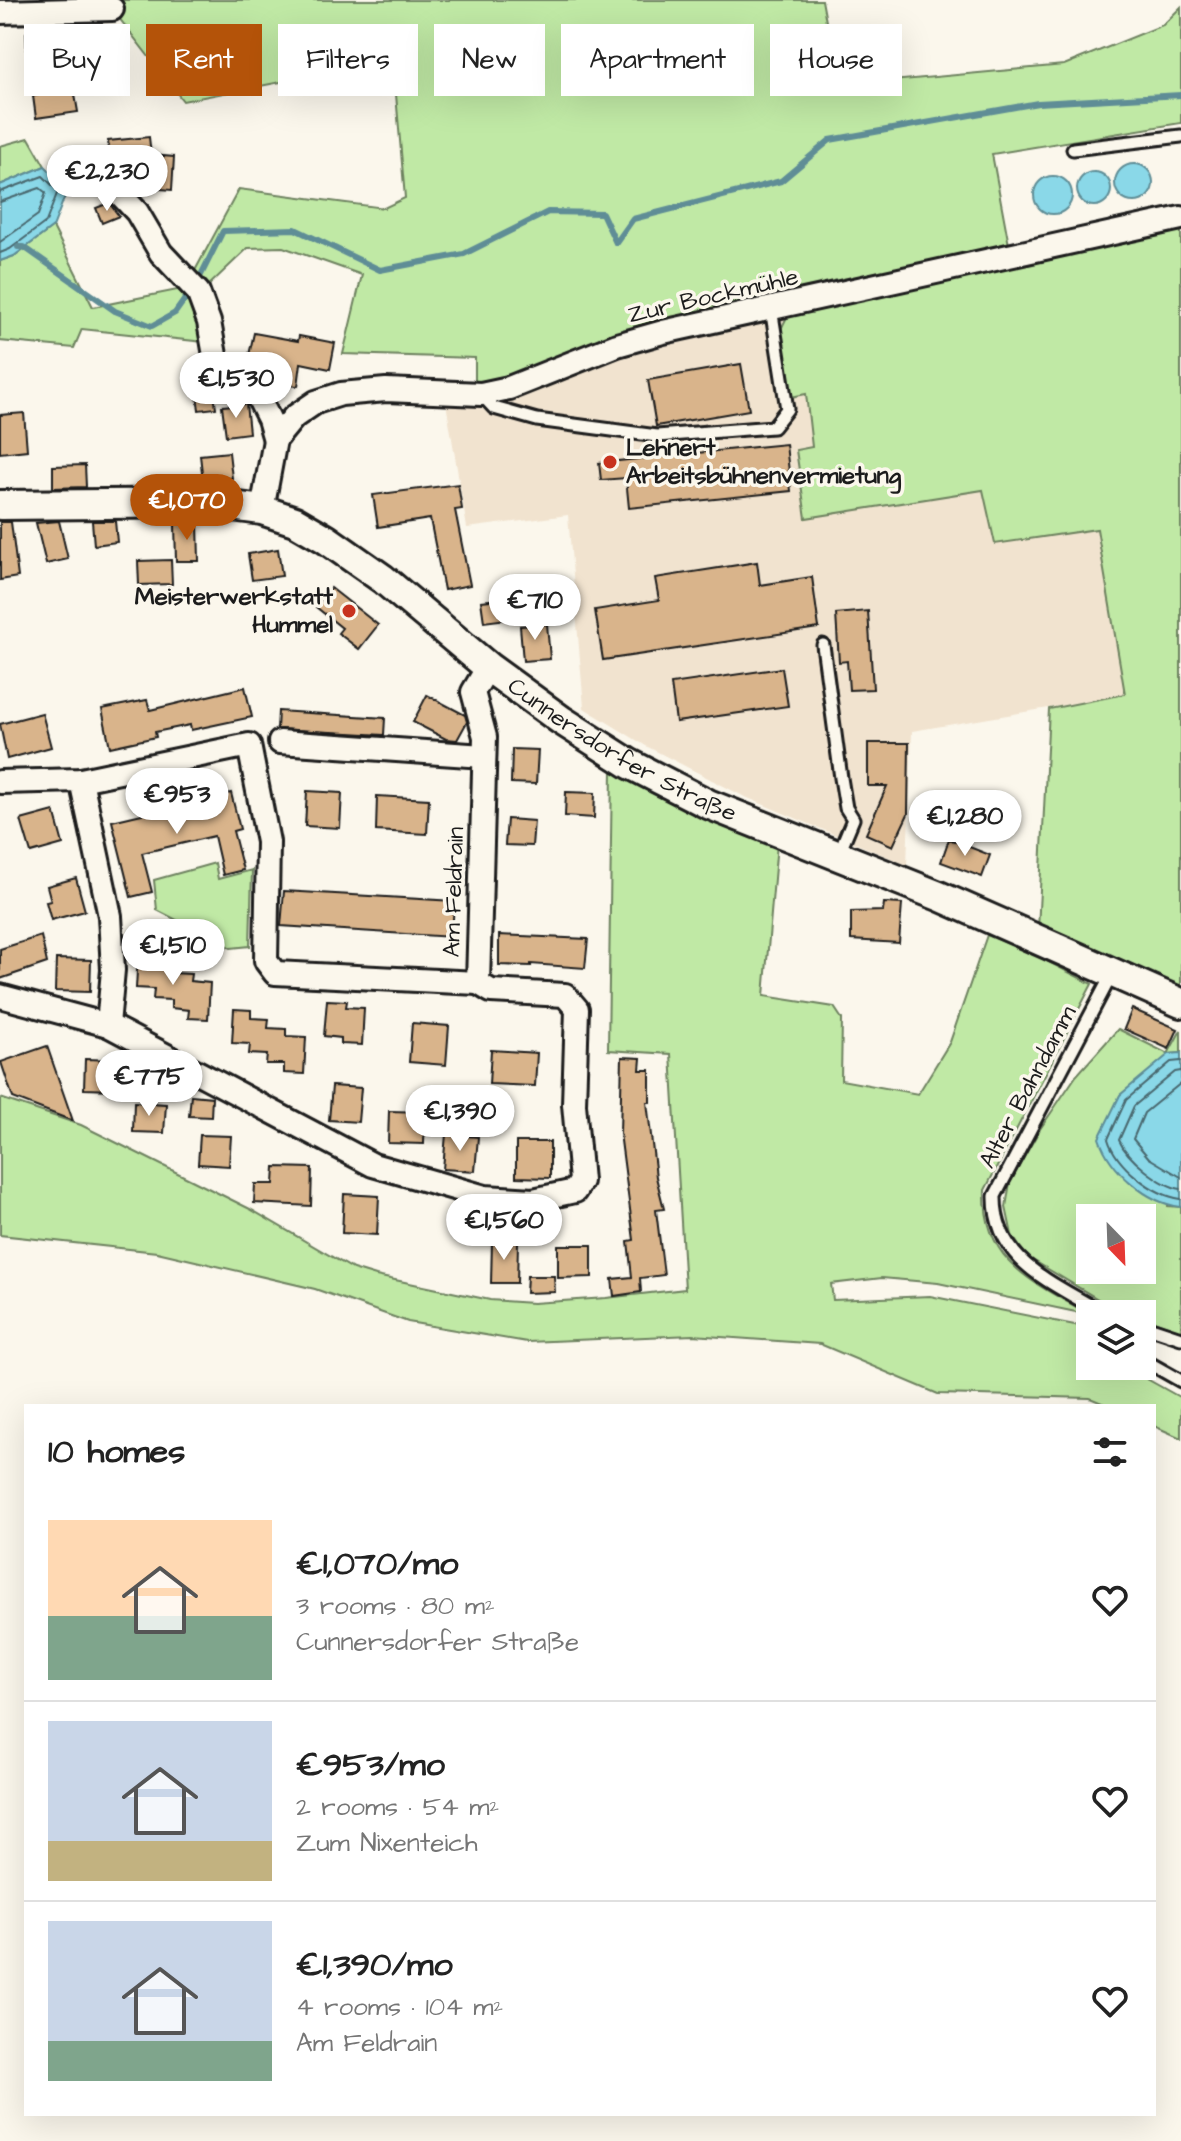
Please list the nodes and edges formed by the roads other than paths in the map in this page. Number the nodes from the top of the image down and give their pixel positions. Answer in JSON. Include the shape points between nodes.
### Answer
{"nodes":[{"id":1,"x":112,"y":9,"type":"dead end"},
{"id":2,"x":0,"y":12,"type":"edge"},
{"id":3,"x":1181,"y":136,"type":"edge"},
{"id":4,"x":1073,"y":149,"type":"dead end"},
{"id":5,"x":119,"y":193,"type":"dead end"},
{"id":6,"x":1181,"y":218,"type":"edge"},
{"id":7,"x":771,"y":308,"type":"junction"},
{"id":8,"x":481,"y":394,"type":"junction"},
{"id":9,"x":275,"y":440,"type":"junction"},
{"id":10,"x":0,"y":505,"type":"edge"},
{"id":11,"x":262,"y":510,"type":"junction"},
{"id":12,"x":823,"y":645,"type":"dead end"},
{"id":13,"x":488,"y":667,"type":"junction"},
{"id":14,"x":280,"y":742,"type":"dead end"},
{"id":15,"x":484,"y":756,"type":"junction"},
{"id":16,"x":81,"y":780,"type":"junction"},
{"id":17,"x":0,"y":782,"type":"edge"},
{"id":18,"x":837,"y":856,"type":"junction"},
{"id":19,"x":1120,"y":976,"type":"junction"},
{"id":20,"x":478,"y":983,"type":"junction"},
{"id":21,"x":0,"y":996,"type":"edge"},
{"id":22,"x":1181,"y":1003,"type":"edge"},
{"id":23,"x":108,"y":1025,"type":"junction"},
{"id":24,"x":1081,"y":1300,"type":"edge"},
{"id":25,"x":1156,"y":1330,"type":"edge"},
{"id":26,"x":1181,"y":1338,"type":"edge"},
{"id":27,"x":1156,"y":1367,"type":"edge"},
{"id":28,"x":1181,"y":1381,"type":"edge"}],
"edges":[{"from":1,"to":2,"type":"street"},
{"from":3,"to":4,"type":"lane"},
{"from":5,"to":9,"type":"street","via":[[161,253],[193,286],[209,322],[216,361],[257,395]]},
{"from":6,"to":7,"type":"street","name":"Zur Bockmühle"},
{"from":7,"to":8,"type":"street","name":"Zur Bockmühle","via":[[617,345]]},
{"from":7,"to":8,"type":"lane","via":[[787,409],[773,427],[657,436],[537,420],[494,408]]},
{"from":8,"to":9,"type":"street","name":"Zur Bockmühle","via":[[341,394],[294,417]]},
{"from":9,"to":11,"type":"street"},
{"from":10,"to":11,"type":"street","name":"Cunnersdorfer Straße","via":[[209,503]]},
{"from":11,"to":13,"type":"street","name":"Cunnersdorfer Straße","via":[[326,539]]},
{"from":12,"to":18,"type":"lane","via":[[846,808],[853,819]]},
{"from":13,"to":15,"type":"street","name":"Am Feldrain","via":[[473,692],[485,737]]},
{"from":13,"to":18,"type":"street","name":"Cunnersdorfer Straße","via":[[630,764],[708,804]]},
{"from":14,"to":15,"type":"street"},
{"from":15,"to":20,"type":"street","name":"Am Feldrain"},
{"from":16,"to":17,"type":"street"},
{"from":16,"to":20,"type":"street","via":[[249,745],[268,842],[266,961],[275,973]]},
{"from":16,"to":23,"type":"street","via":[[110,916]]},
{"from":18,"to":19,"type":"street","name":"Cunnersdorfer Straße"},
{"from":19,"to":22,"type":"street","name":"Cunnersdorfer Straße"},
{"from":19,"to":24,"type":"lane","name":"Alter Bahndamm","via":[[995,1196],[995,1216],[1011,1252]]},
{"from":20,"to":23,"type":"street","name":"Am Feldrain","via":[[491,991],[565,995],[577,1009],[574,1104],[581,1181],[575,1191],[533,1200],[485,1197],[373,1165]]},
{"from":21,"to":23,"type":"street","name":"Am Feldrain"},
{"from":25,"to":26,"type":"lane"},
{"from":27,"to":28,"type":"lane"}]}
